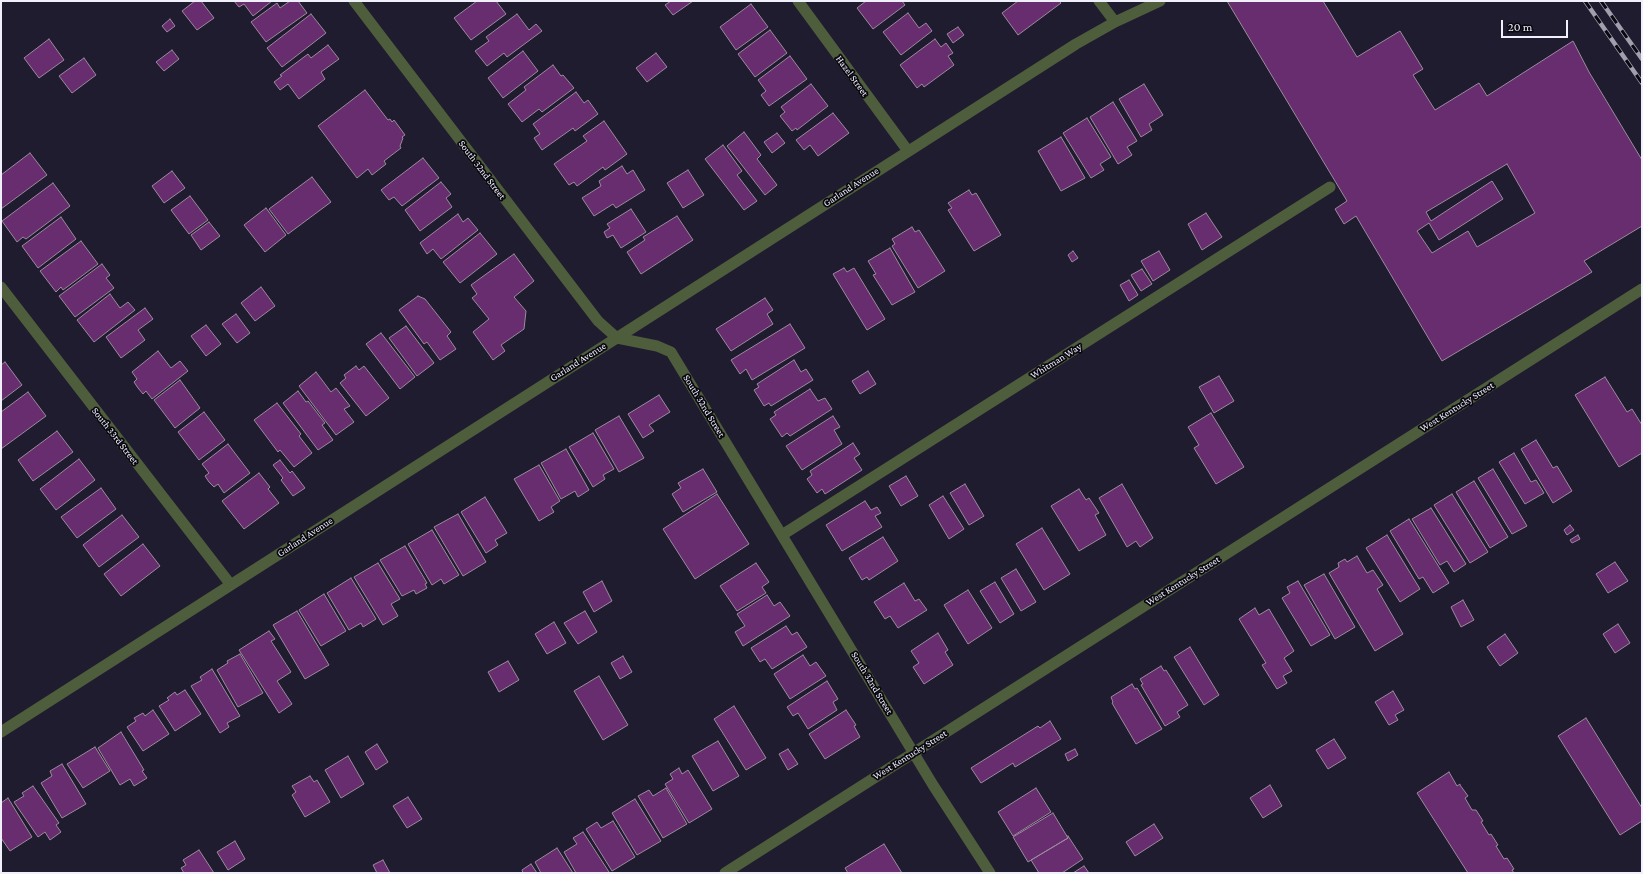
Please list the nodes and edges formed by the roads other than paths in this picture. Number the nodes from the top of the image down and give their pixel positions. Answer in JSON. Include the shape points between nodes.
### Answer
{"nodes":[{"id":1,"x":354,"y":1,"type":"edge"},
{"id":2,"x":798,"y":1,"type":"edge"},
{"id":3,"x":1099,"y":1,"type":"edge"},
{"id":4,"x":1160,"y":1,"type":"edge"},
{"id":5,"x":1114,"y":22,"type":"junction"},
{"id":6,"x":908,"y":150,"type":"junction"},
{"id":7,"x":1330,"y":187,"type":"dead end"},
{"id":8,"x":1,"y":287,"type":"edge"},
{"id":9,"x":1642,"y":289,"type":"edge"},
{"id":10,"x":617,"y":338,"type":"junction"},
{"id":11,"x":782,"y":535,"type":"junction"},
{"id":12,"x":231,"y":585,"type":"junction"},
{"id":13,"x":1,"y":732,"type":"edge"},
{"id":14,"x":914,"y":752,"type":"junction"},
{"id":15,"x":725,"y":873,"type":"edge"},
{"id":16,"x":990,"y":873,"type":"edge"}],
"edges":[{"from":1,"to":10,"type":"street","name":"South 32nd Street","via":[[598,321]]},
{"from":2,"to":6,"type":"street","name":"Hazel Street"},
{"from":3,"to":5,"type":"street"},
{"from":4,"to":5,"type":"street","name":"Garland Avenue"},
{"from":5,"to":6,"type":"street","name":"Garland Avenue"},
{"from":6,"to":10,"type":"street","name":"Garland Avenue"},
{"from":7,"to":11,"type":"street","name":"Whitman Way"},
{"from":8,"to":12,"type":"street","name":"South 33rd Street"},
{"from":9,"to":14,"type":"street","name":"West Kentucky Street"},
{"from":10,"to":11,"type":"street","name":"South 32nd Street","via":[[657,346],[672,352]]},
{"from":10,"to":12,"type":"street","name":"Garland Avenue"},
{"from":11,"to":14,"type":"street","name":"South 32nd Street"},
{"from":12,"to":13,"type":"street","name":"Garland Avenue"},
{"from":14,"to":15,"type":"street","name":"West Kentucky Street"},
{"from":14,"to":16,"type":"street","name":"South 32nd Street"}]}
